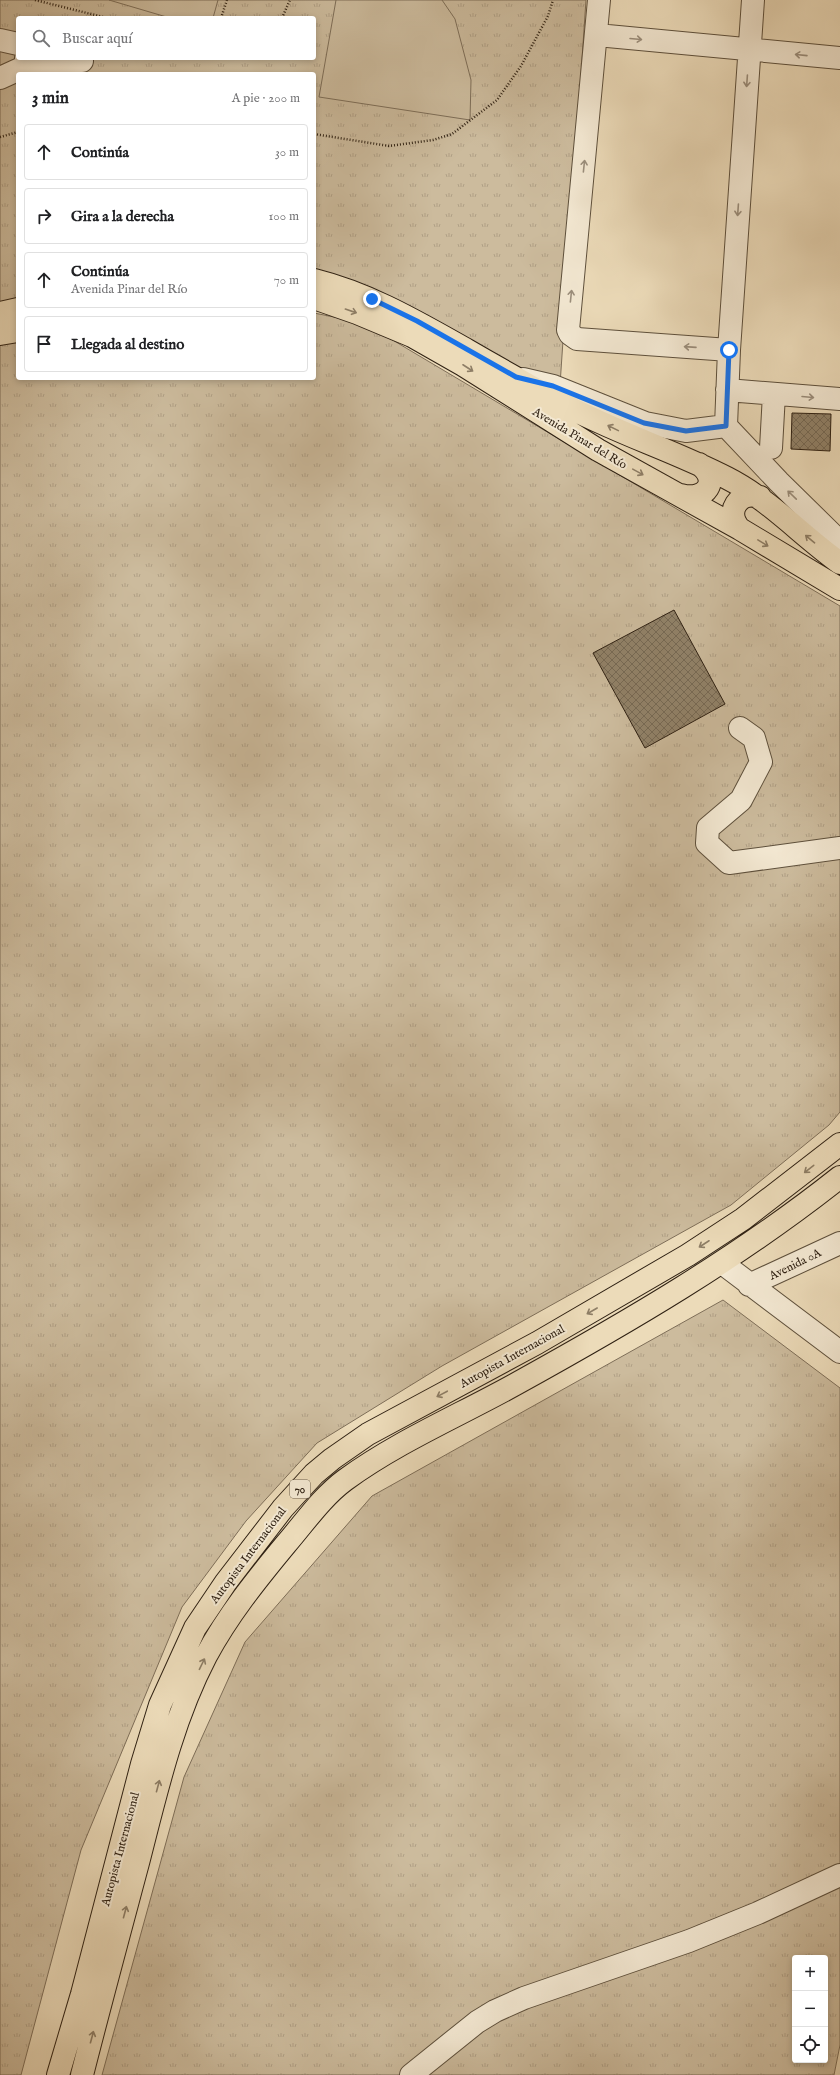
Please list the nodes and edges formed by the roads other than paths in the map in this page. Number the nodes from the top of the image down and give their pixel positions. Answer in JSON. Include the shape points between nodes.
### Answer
{"nodes":[{"id":1,"x":599,"y":0,"type":"edge"},
{"id":2,"x":753,"y":0,"type":"edge"},
{"id":3,"x":597,"y":35,"type":"junction"},
{"id":4,"x":0,"y":40,"type":"edge"},
{"id":5,"x":749,"y":49,"type":"junction"},
{"id":6,"x":16,"y":50,"type":"edge"},
{"id":7,"x":840,"y":58,"type":"edge"},
{"id":8,"x":23,"y":60,"type":"edge"},
{"id":9,"x":0,"y":78,"type":"edge"},
{"id":10,"x":316,"y":281,"type":"edge"},
{"id":11,"x":316,"y":299,"type":"edge"},
{"id":12,"x":16,"y":309,"type":"edge"},
{"id":13,"x":0,"y":313,"type":"edge"},
{"id":14,"x":16,"y":331,"type":"edge"},
{"id":15,"x":0,"y":334,"type":"edge"},
{"id":16,"x":729,"y":350,"type":"junction"},
{"id":17,"x":516,"y":377,"type":"junction"},
{"id":18,"x":727,"y":390,"type":"junction"},
{"id":19,"x":774,"y":394,"type":"junction"},
{"id":20,"x":840,"y":399,"type":"edge"},
{"id":21,"x":726,"y":426,"type":"junction"},
{"id":22,"x":771,"y":448,"type":"dead end"},
{"id":23,"x":699,"y":464,"type":"junction"},
{"id":24,"x":681,"y":495,"type":"junction"},
{"id":25,"x":760,"y":497,"type":"junction"},
{"id":26,"x":740,"y":529,"type":"junction"},
{"id":27,"x":840,"y":542,"type":"edge"},
{"id":28,"x":840,"y":563,"type":"edge"},
{"id":29,"x":840,"y":589,"type":"edge"},
{"id":30,"x":740,"y":728,"type":"dead end"},
{"id":31,"x":840,"y":848,"type":"edge"},
{"id":32,"x":840,"y":1144,"type":"edge"},
{"id":33,"x":840,"y":1177,"type":"edge"},
{"id":34,"x":840,"y":1243,"type":"edge"},
{"id":35,"x":722,"y":1264,"type":"junction"},
{"id":36,"x":749,"y":1285,"type":"junction"},
{"id":37,"x":840,"y":1352,"type":"edge"},
{"id":38,"x":840,"y":1875,"type":"edge"},
{"id":39,"x":58,"y":2075,"type":"edge"},
{"id":40,"x":82,"y":2075,"type":"edge"},
{"id":41,"x":411,"y":2075,"type":"edge"}],
"edges":[{"from":1,"to":3,"type":"street"},
{"from":2,"to":5,"type":"street"},
{"from":3,"to":5,"type":"street","one_way":true},
{"from":16,"to":3,"type":"street","one_way":true,"via":[[577,339],[568,330]]},
{"from":4,"to":6,"type":"street"},
{"from":7,"to":5,"type":"street","one_way":true},
{"from":5,"to":16,"type":"street","one_way":true},
{"from":8,"to":9,"type":"street","via":[[22,68]]},
{"from":10,"to":17,"type":"main road","name":"Avenida Pinar del Río","via":[[372,299],[417,321]]},
{"from":11,"to":24,"type":"main road","name":"Avenida Pinar del Río","one_way":true,"via":[[412,336],[598,450]]},
{"from":12,"to":13,"type":"main road"},
{"from":14,"to":15,"type":"main road"},
{"from":16,"to":18,"type":"street"},
{"from":17,"to":21,"type":"street","via":[[553,386],[644,423],[686,431]]},
{"from":23,"to":17,"type":"main road","name":"Avenida Pinar del Río","one_way":true,"via":[[607,426]]},
{"from":18,"to":19,"type":"street"},
{"from":18,"to":21,"type":"street"},
{"from":19,"to":20,"type":"street","one_way":true},
{"from":19,"to":22,"type":"street"},
{"from":27,"to":21,"type":"street","one_way":true},
{"from":23,"to":24,"type":"main road","via":[[709,475],[707,489],[696,497]]},
{"from":23,"to":25,"type":"main road","name":"Avenida Pinar del Río"},
{"from":24,"to":26,"type":"main road","name":"Avenida Pinar del Río"},
{"from":25,"to":26,"type":"main road","via":[[748,495],[737,501],[732,512]]},
{"from":28,"to":25,"type":"main road","name":"Avenida Pinar del Río","one_way":true},
{"from":26,"to":29,"type":"main road","name":"Avenida Pinar del Río","one_way":true},
{"from":30,"to":31,"type":"street","via":[[754,738],[761,762],[741,800],[708,828],[707,843],[729,863]]},
{"from":32,"to":39,"type":"main road","name":"Autopista Internacional","number":"70","one_way":true,"via":[[762,1206],[688,1255],[537,1343],[368,1434],[314,1474],[283,1508],[226,1582],[195,1628],[160,1705]]},
{"from":33,"to":35,"type":"main road","name":"Autopista Internacional","number":"70"},
{"from":34,"to":36,"type":"street","name":"Avenida 0A"},
{"from":35,"to":36,"type":"street"},
{"from":40,"to":35,"type":"main road","name":"Autopista Internacional","number":"70","one_way":true,"via":[[159,1782],[178,1720],[214,1642],[245,1595],[271,1562],[324,1499],[342,1482],[386,1452],[466,1412],[631,1319]]},
{"from":36,"to":37,"type":"street"},
{"from":38,"to":41,"type":"street","via":[[689,1941],[524,1998],[495,2011],[476,2022]]}]}
